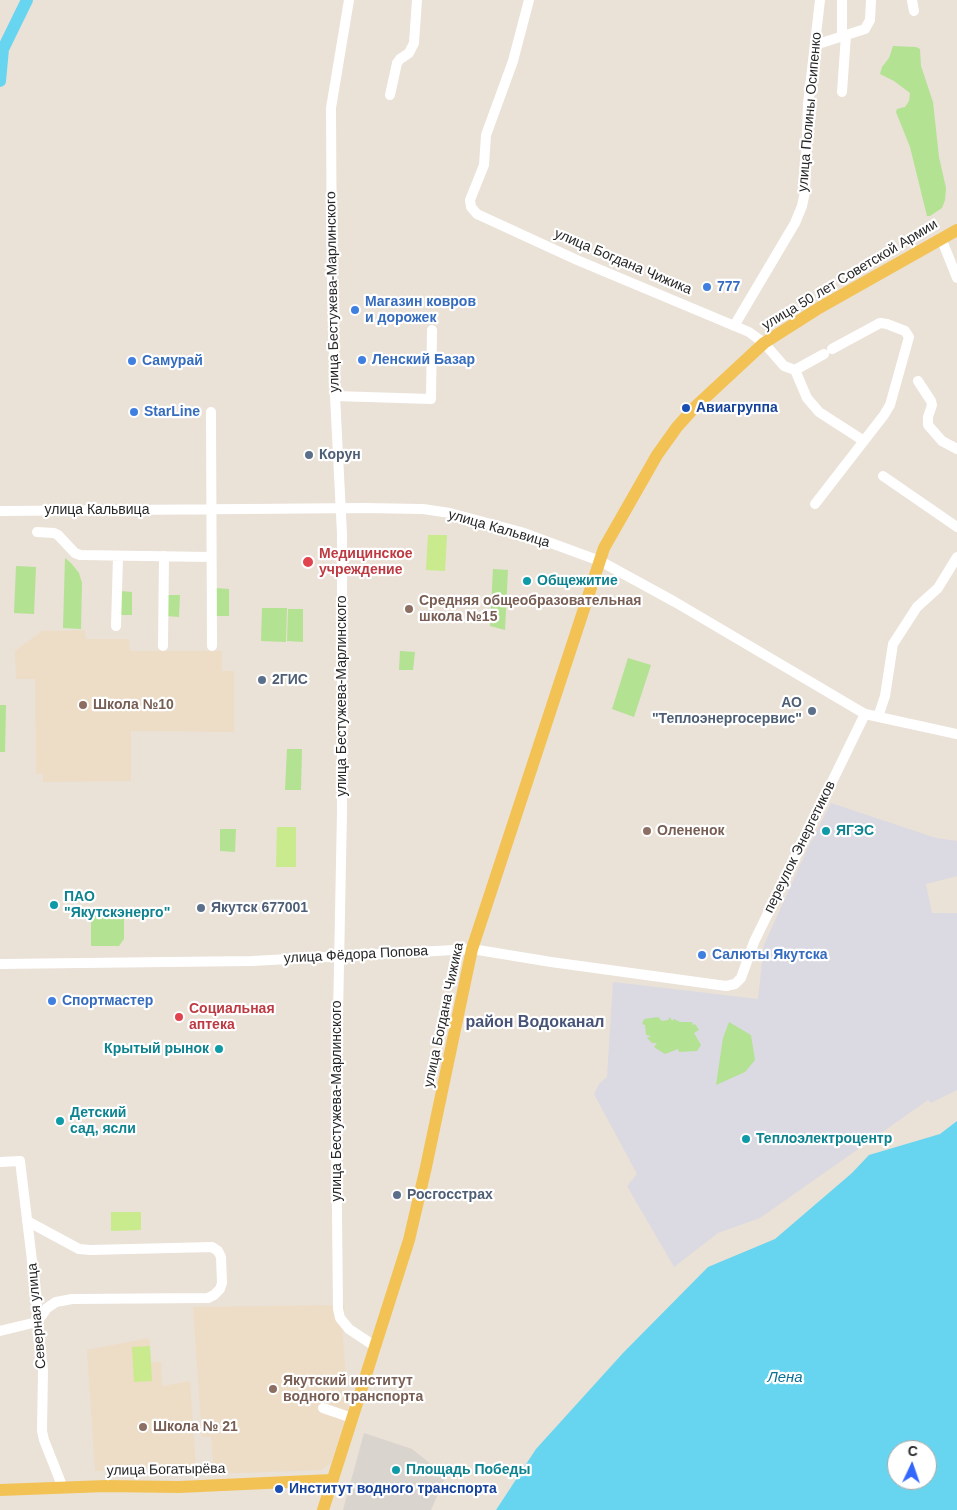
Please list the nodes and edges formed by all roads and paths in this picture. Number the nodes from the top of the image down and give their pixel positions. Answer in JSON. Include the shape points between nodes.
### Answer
{"nodes":[{"id":1,"x":349,"y":0,"type":"edge"},
{"id":2,"x":418,"y":0,"type":"edge"},
{"id":3,"x":528,"y":0,"type":"edge"},
{"id":4,"x":820,"y":0,"type":"edge"},
{"id":5,"x":842,"y":0,"type":"edge"},
{"id":6,"x":871,"y":0,"type":"edge"},
{"id":7,"x":844,"y":35,"type":"junction"},
{"id":8,"x":815,"y":46,"type":"junction"},
{"id":9,"x":842,"y":92,"type":"dead end"},
{"id":10,"x":390,"y":95,"type":"dead end"},
{"id":11,"x":957,"y":230,"type":"edge"},
{"id":12,"x":941,"y":238,"type":"junction"},
{"id":13,"x":957,"y":278,"type":"edge"},
{"id":14,"x":734,"y":326,"type":"junction"},
{"id":15,"x":432,"y":330,"type":"dead end"},
{"id":16,"x":764,"y":343,"type":"junction"},
{"id":17,"x":795,"y":370,"type":"junction"},
{"id":18,"x":918,"y":380,"type":"dead end"},
{"id":19,"x":335,"y":396,"type":"junction"},
{"id":20,"x":210,"y":412,"type":"dead end"},
{"id":21,"x":864,"y":441,"type":"junction"},
{"id":22,"x":957,"y":449,"type":"edge"},
{"id":23,"x":883,"y":476,"type":"dead end"},
{"id":24,"x":815,"y":504,"type":"dead end"},
{"id":25,"x":341,"y":508,"type":"junction"},
{"id":26,"x":211,"y":509,"type":"junction"},
{"id":27,"x":0,"y":511,"type":"edge"},
{"id":28,"x":957,"y":527,"type":"edge"},
{"id":29,"x":37,"y":532,"type":"dead end"},
{"id":30,"x":164,"y":556,"type":"junction"},
{"id":31,"x":118,"y":557,"type":"junction"},
{"id":32,"x":211,"y":557,"type":"junction"},
{"id":33,"x":957,"y":557,"type":"edge"},
{"id":34,"x":600,"y":561,"type":"junction"},
{"id":35,"x":116,"y":626,"type":"dead end"},
{"id":36,"x":163,"y":646,"type":"dead end"},
{"id":37,"x":212,"y":646,"type":"dead end"},
{"id":38,"x":865,"y":714,"type":"junction"},
{"id":39,"x":878,"y":717,"type":"junction"},
{"id":40,"x":957,"y":734,"type":"edge"},
{"id":41,"x":472,"y":948,"type":"junction"},
{"id":42,"x":338,"y":956,"type":"junction"},
{"id":43,"x":0,"y":964,"type":"edge"},
{"id":44,"x":739,"y":982,"type":"joint"},
{"id":45,"x":0,"y":1162,"type":"edge"},
{"id":46,"x":27,"y":1221,"type":"junction"},
{"id":47,"x":37,"y":1322,"type":"junction"},
{"id":48,"x":0,"y":1331,"type":"edge"},
{"id":49,"x":376,"y":1347,"type":"junction"},
{"id":50,"x":322,"y":1408,"type":"dead end"},
{"id":51,"x":352,"y":1418,"type":"junction"},
{"id":52,"x":332,"y":1480,"type":"junction"},
{"id":53,"x":63,"y":1488,"type":"junction"},
{"id":54,"x":0,"y":1490,"type":"edge"},
{"id":55,"x":323,"y":1510,"type":"edge"}],
"edges":[{"from":1,"to":19,"type":"street","name":"улица Бестужева-Марлинского","via":[[331,108]]},
{"from":2,"to":10,"type":"street","via":[[414,43],[409,53],[397,63]]},
{"from":3,"to":14,"type":"street","name":"улица Богдана Чижика","via":[[513,61],[486,135],[484,165],[470,200],[471,207],[477,214],[586,264]]},
{"from":4,"to":8,"type":"street","name":"улица Полины Осипенко"},
{"from":5,"to":7,"type":"street"},
{"from":6,"to":7,"type":"street","via":[[865,29]]},
{"from":7,"to":8,"type":"street"},
{"from":7,"to":9,"type":"street"},
{"from":8,"to":14,"type":"street","name":"улица Полины Осипенко","via":[[802,206]]},
{"from":11,"to":12,"type":"main road","name":"улица 50 лет Советской Армии"},
{"from":12,"to":13,"type":"street"},
{"from":12,"to":16,"type":"main road","name":"улица 50 лет Советской Армии"},
{"from":14,"to":16,"type":"street","name":"улица Богдана Чижика"},
{"from":15,"to":19,"type":"street","via":[[431,399]]},
{"from":16,"to":17,"type":"street","name":"улица Богдана Чижика","via":[[784,366]]},
{"from":16,"to":34,"type":"main road","name":"улица 50 лет Советской Армии","via":[[677,427],[657,455],[604,548]]},
{"from":17,"to":21,"type":"street","via":[[813,406]]},
{"from":17,"to":21,"type":"street","via":[[880,323],[905,331],[909,341],[890,405]]},
{"from":18,"to":22,"type":"street","via":[[932,405],[928,425],[942,441]]},
{"from":19,"to":25,"type":"street","name":"улица Бестужева-Марлинского"},
{"from":20,"to":26,"type":"street"},
{"from":21,"to":24,"type":"street"},
{"from":23,"to":28,"type":"street"},
{"from":25,"to":26,"type":"street","name":"улица Кальвица"},
{"from":25,"to":34,"type":"street","name":"улица Кальвица","via":[[423,509],[450,513],[521,532]]},
{"from":25,"to":42,"type":"street","name":"улица Бестужева-Марлинского","via":[[343,644]]},
{"from":26,"to":27,"type":"street","name":"улица Кальвица"},
{"from":26,"to":32,"type":"street"},
{"from":29,"to":31,"type":"street","via":[[58,535],[80,555]]},
{"from":30,"to":31,"type":"street"},
{"from":30,"to":32,"type":"street"},
{"from":30,"to":36,"type":"street"},
{"from":31,"to":35,"type":"street"},
{"from":32,"to":37,"type":"street"},
{"from":33,"to":39,"type":"street","via":[[938,588],[917,607],[893,644],[885,696]]},
{"from":34,"to":38,"type":"street","name":"улица Кальвица","via":[[683,606]]},
{"from":34,"to":41,"type":"main road","name":"улица Богдана Чижика"},
{"from":38,"to":39,"type":"street","name":"улица Кальвица"},
{"from":38,"to":44,"type":"street","name":"переулок Энергетиков","via":[[754,942]]},
{"from":39,"to":40,"type":"street","name":"улица Кальвица"},
{"from":41,"to":42,"type":"street","name":"улица Фёдора Попова"},
{"from":41,"to":44,"type":"street","name":"улица Фёдора Попова","via":[[726,986]]},
{"from":41,"to":49,"type":"main road","name":"улица Богдана Чижика","via":[[418,1205]]},
{"from":42,"to":43,"type":"street","name":"улица Фёдора Попова","via":[[193,962]]},
{"from":42,"to":49,"type":"street","name":"улица Бестужева-Марлинского","via":[[338,1310],[349,1329]]},
{"from":45,"to":46,"type":"street","name":"Северная улица","via":[[20,1162]]},
{"from":46,"to":47,"type":"street","name":"Северная улица"},
{"from":46,"to":47,"type":"street","via":[[79,1248],[208,1247],[218,1251],[222,1260],[220,1289],[208,1298],[72,1299],[46,1308]]},
{"from":47,"to":48,"type":"street"},
{"from":47,"to":53,"type":"street","name":"Северная улица","via":[[43,1370],[42,1431]]},
{"from":49,"to":51,"type":"main road","name":"улица Богдана Чижика"},
{"from":50,"to":51,"type":"street"},
{"from":51,"to":52,"type":"main road","name":"улица Богдана Чижика"},
{"from":52,"to":53,"type":"main road","name":"улица Богатырёва"},
{"from":52,"to":55,"type":"main road","name":"улица Богдана Чижика"},
{"from":53,"to":54,"type":"main road","name":"улица Богатырёва"}]}
